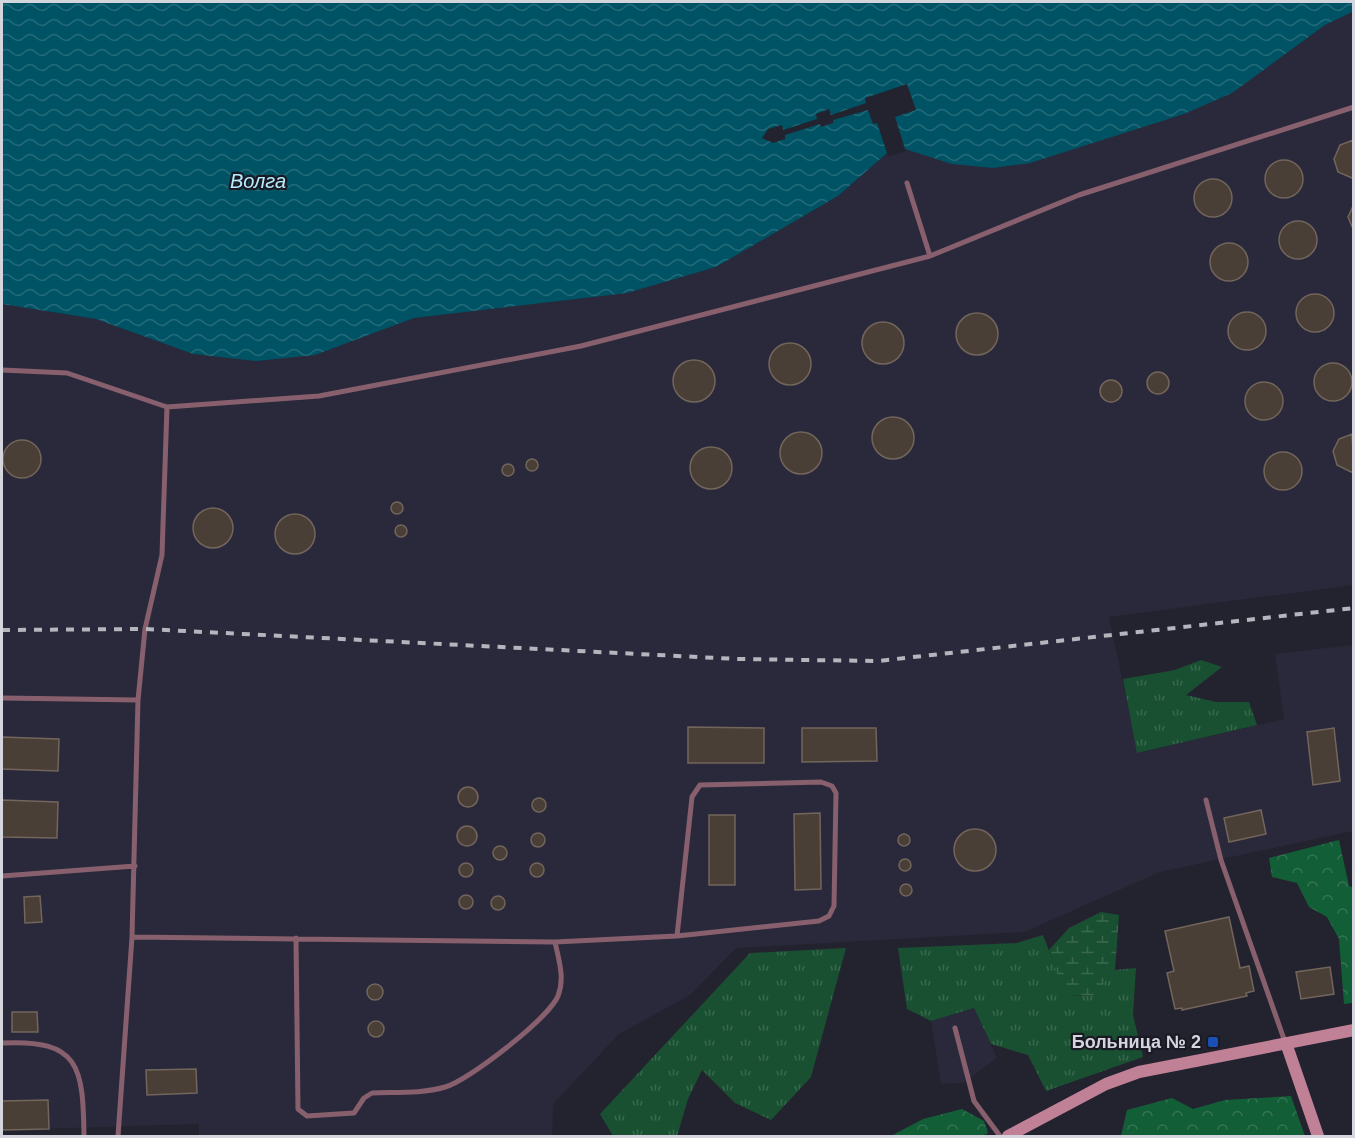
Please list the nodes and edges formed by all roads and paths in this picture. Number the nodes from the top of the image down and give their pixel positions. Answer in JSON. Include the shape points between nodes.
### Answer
{"nodes":[{"id":1,"x":1353,"y":107,"type":"edge"},
{"id":2,"x":908,"y":183,"type":"dead end"},
{"id":3,"x":930,"y":256,"type":"junction"},
{"id":4,"x":2,"y":370,"type":"edge"},
{"id":5,"x":167,"y":407,"type":"junction"},
{"id":6,"x":2,"y":698,"type":"edge"},
{"id":7,"x":138,"y":700,"type":"junction"},
{"id":8,"x":1206,"y":800,"type":"dead end"},
{"id":9,"x":135,"y":866,"type":"junction"},
{"id":10,"x":2,"y":876,"type":"edge"},
{"id":11,"x":677,"y":936,"type":"junction"},
{"id":12,"x":132,"y":937,"type":"junction"},
{"id":13,"x":296,"y":938,"type":"junction"},
{"id":14,"x":555,"y":942,"type":"junction"},
{"id":15,"x":955,"y":1028,"type":"dead end"},
{"id":16,"x":1353,"y":1030,"type":"edge"},
{"id":17,"x":2,"y":1043,"type":"edge"},
{"id":18,"x":1286,"y":1043,"type":"junction"},
{"id":19,"x":84,"y":1137,"type":"edge"},
{"id":20,"x":118,"y":1137,"type":"edge"},
{"id":21,"x":1000,"y":1137,"type":"edge"},
{"id":22,"x":1008,"y":1137,"type":"edge"},
{"id":23,"x":1318,"y":1137,"type":"edge"}],
"edges":[{"from":1,"to":3,"type":"lane","via":[[1079,195]]},
{"from":2,"to":3,"type":"lane"},
{"from":3,"to":5,"type":"lane","via":[[581,346],[319,396]]},
{"from":4,"to":5,"type":"lane","via":[[67,373]]},
{"from":5,"to":7,"type":"lane","via":[[162,555],[145,629]]},
{"from":6,"to":7,"type":"lane"},
{"from":7,"to":9,"type":"lane"},
{"from":8,"to":18,"type":"lane","via":[[1221,860]]},
{"from":9,"to":10,"type":"lane"},
{"from":9,"to":12,"type":"lane"},
{"from":11,"to":11,"type":"lane","via":[[695,789],[700,785],[821,782],[832,786],[836,793],[834,906],[829,916],[819,921]]},
{"from":11,"to":14,"type":"lane"},
{"from":12,"to":13,"type":"lane"},
{"from":12,"to":20,"type":"lane"},
{"from":13,"to":14,"type":"lane"},
{"from":13,"to":14,"type":"lane","via":[[298,1109],[307,1116],[354,1113],[364,1098],[372,1094],[432,1089],[457,1082],[533,1028],[555,1004],[561,969]]},
{"from":15,"to":21,"type":"lane","via":[[974,1101]]},
{"from":16,"to":18,"type":"street"},
{"from":17,"to":19,"type":"lane","via":[[39,1043],[70,1059],[80,1079]]},
{"from":18,"to":22,"type":"street","via":[[1139,1072],[1107,1084]]},
{"from":18,"to":23,"type":"street"}]}
